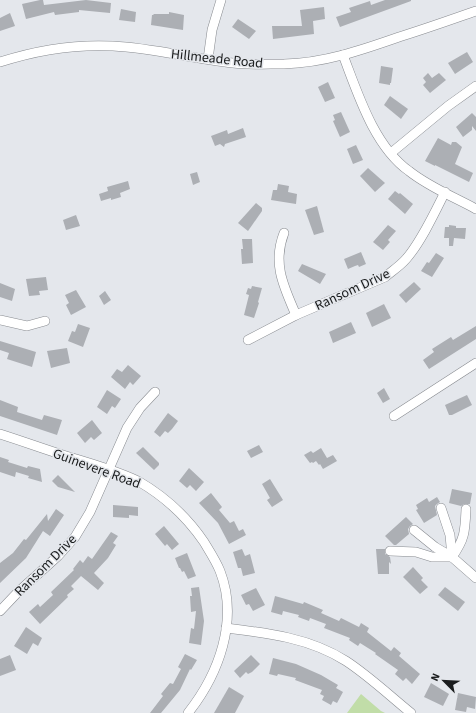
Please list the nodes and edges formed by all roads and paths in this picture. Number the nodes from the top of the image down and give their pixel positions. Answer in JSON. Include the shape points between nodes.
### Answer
{"nodes":[{"id":1,"x":221,"y":0,"type":"edge"},
{"id":2,"x":476,"y":11,"type":"edge"},
{"id":3,"x":343,"y":55,"type":"junction"},
{"id":4,"x":208,"y":59,"type":"junction"},
{"id":5,"x":0,"y":62,"type":"edge"},
{"id":6,"x":476,"y":86,"type":"edge"},
{"id":7,"x":391,"y":153,"type":"junction"},
{"id":8,"x":445,"y":192,"type":"junction"},
{"id":9,"x":476,"y":209,"type":"edge"},
{"id":10,"x":284,"y":233,"type":"dead end"},
{"id":11,"x":296,"y":315,"type":"junction"},
{"id":12,"x":0,"y":320,"type":"edge"},
{"id":13,"x":45,"y":321,"type":"dead end"},
{"id":14,"x":248,"y":340,"type":"dead end"},
{"id":15,"x":476,"y":363,"type":"edge"},
{"id":16,"x":155,"y":392,"type":"dead end"},
{"id":17,"x":394,"y":416,"type":"dead end"},
{"id":18,"x":0,"y":434,"type":"edge"},
{"id":19,"x":109,"y":470,"type":"junction"},
{"id":20,"x":441,"y":508,"type":"dead end"},
{"id":21,"x":466,"y":510,"type":"dead end"},
{"id":22,"x":414,"y":530,"type":"dead end"},
{"id":23,"x":390,"y":551,"type":"dead end"},
{"id":24,"x":452,"y":557,"type":"junction"},
{"id":25,"x":476,"y":578,"type":"edge"},
{"id":26,"x":0,"y":611,"type":"edge"},
{"id":27,"x":226,"y":628,"type":"junction"},
{"id":28,"x":188,"y":713,"type":"edge"},
{"id":29,"x":411,"y":713,"type":"edge"}],
"edges":[{"from":1,"to":4,"type":"street","via":[[212,30]]},
{"from":2,"to":3,"type":"street","name":"Hillmeade Road"},
{"from":3,"to":4,"type":"street","name":"Hillmeade Road","via":[[286,64],[248,64]]},
{"from":3,"to":7,"type":"street","via":[[369,119]]},
{"from":4,"to":5,"type":"street","name":"Hillmeade Road","via":[[134,48],[91,46],[55,48]]},
{"from":6,"to":7,"type":"street"},
{"from":7,"to":8,"type":"street","via":[[409,171]]},
{"from":8,"to":9,"type":"street"},
{"from":8,"to":11,"type":"street","name":"Ransom Drive","via":[[414,248],[396,268],[385,276]]},
{"from":10,"to":11,"type":"street","via":[[279,251],[279,266]]},
{"from":11,"to":14,"type":"street","name":"Ransom Drive"},
{"from":12,"to":13,"type":"street","via":[[27,326]]},
{"from":15,"to":17,"type":"street"},
{"from":16,"to":19,"type":"street","name":"Ransom Drive","via":[[132,420]]},
{"from":18,"to":19,"type":"street","name":"Guinevere Road"},
{"from":19,"to":26,"type":"street","name":"Ransom Drive","via":[[83,525],[68,546]]},
{"from":19,"to":27,"type":"street","name":"Guinevere Road","via":[[136,481],[162,497],[200,536],[221,572],[226,603]]},
{"from":20,"to":24,"type":"street","via":[[450,535]]},
{"from":21,"to":24,"type":"street","via":[[463,539]]},
{"from":22,"to":24,"type":"street"},
{"from":23,"to":24,"type":"street"},
{"from":24,"to":25,"type":"street"},
{"from":27,"to":28,"type":"street","name":"Guinevere Road","via":[[216,669]]},
{"from":27,"to":29,"type":"street","via":[[282,636],[327,651],[358,670]]}]}
